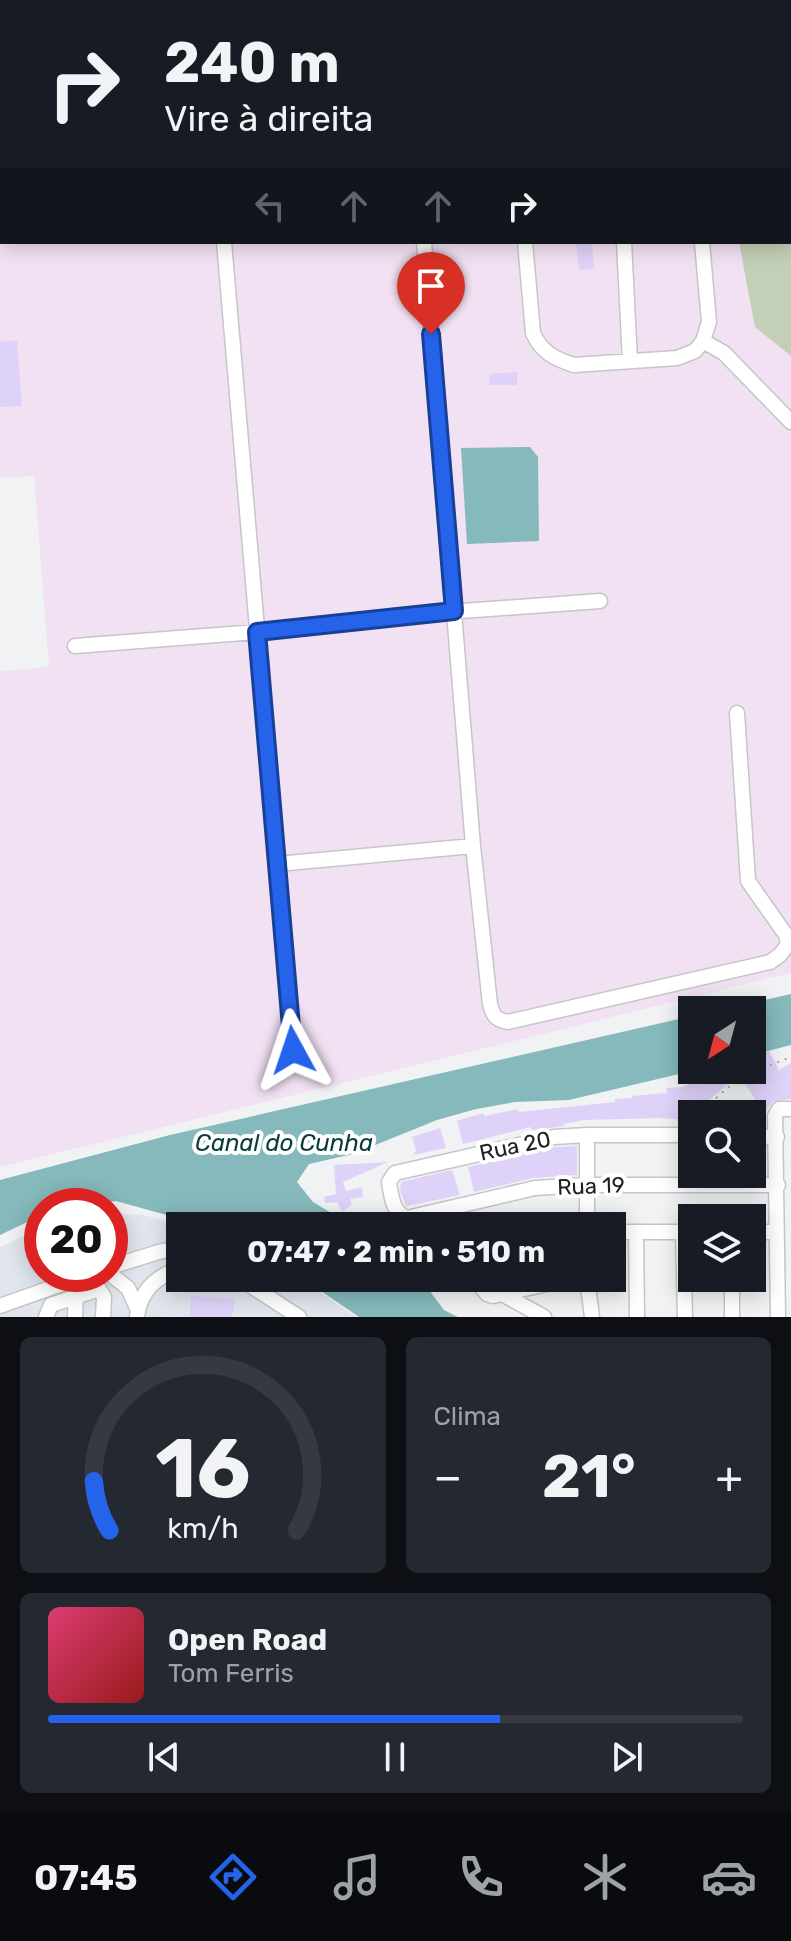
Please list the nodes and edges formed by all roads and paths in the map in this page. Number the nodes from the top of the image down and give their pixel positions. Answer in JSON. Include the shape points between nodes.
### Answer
{"nodes":[{"id":1,"x":224,"y":244,"type":"edge"},
{"id":2,"x":424,"y":244,"type":"edge"},
{"id":3,"x":525,"y":244,"type":"edge"},
{"id":4,"x":624,"y":244,"type":"edge"},
{"id":5,"x":702,"y":244,"type":"edge"},
{"id":6,"x":703,"y":341,"type":"junction"},
{"id":7,"x":630,"y":361,"type":"junction"},
{"id":8,"x":791,"y":422,"type":"edge"},
{"id":9,"x":600,"y":601,"type":"dead end"},
{"id":10,"x":454,"y":611,"type":"junction"},
{"id":11,"x":257,"y":632,"type":"junction"},
{"id":12,"x":75,"y":646,"type":"dead end"},
{"id":13,"x":737,"y":713,"type":"dead end"},
{"id":14,"x":473,"y":846,"type":"junction"},
{"id":15,"x":277,"y":864,"type":"junction"},
{"id":16,"x":789,"y":932,"type":"edge"},
{"id":17,"x":293,"y":1050,"type":"dead end"},
{"id":18,"x":791,"y":1057,"type":"edge"},
{"id":19,"x":714,"y":1100,"type":"edge"},
{"id":20,"x":784,"y":1111,"type":"edge"},
{"id":21,"x":587,"y":1135,"type":"junction"},
{"id":22,"x":678,"y":1135,"type":"edge"},
{"id":23,"x":766,"y":1137,"type":"edge"},
{"id":24,"x":777,"y":1137,"type":"junction"},
{"id":25,"x":585,"y":1185,"type":"junction"},
{"id":26,"x":778,"y":1185,"type":"junction"},
{"id":27,"x":397,"y":1212,"type":"edge"},
{"id":28,"x":459,"y":1212,"type":"edge"},
{"id":29,"x":586,"y":1212,"type":"edge"},
{"id":30,"x":626,"y":1232,"type":"edge"},
{"id":31,"x":636,"y":1232,"type":"junction"},
{"id":32,"x":678,"y":1232,"type":"edge"},
{"id":33,"x":766,"y":1232,"type":"edge"},
{"id":34,"x":777,"y":1232,"type":"junction"},
{"id":35,"x":166,"y":1251,"type":"edge"},
{"id":36,"x":128,"y":1261,"type":"edge"},
{"id":37,"x":166,"y":1274,"type":"edge"},
{"id":38,"x":128,"y":1288,"type":"edge"},
{"id":39,"x":41,"y":1292,"type":"edge"},
{"id":40,"x":78,"y":1292,"type":"edge"},
{"id":41,"x":261,"y":1292,"type":"edge"},
{"id":42,"x":486,"y":1292,"type":"edge"},
{"id":43,"x":516,"y":1292,"type":"edge"},
{"id":44,"x":588,"y":1292,"type":"edge"},
{"id":45,"x":686,"y":1292,"type":"edge"},
{"id":46,"x":732,"y":1292,"type":"edge"},
{"id":47,"x":504,"y":1295,"type":"junction"},
{"id":48,"x":76,"y":1297,"type":"junction"},
{"id":49,"x":0,"y":1306,"type":"edge"},
{"id":50,"x":138,"y":1314,"type":"edge"},
{"id":51,"x":46,"y":1317,"type":"edge"},
{"id":52,"x":75,"y":1317,"type":"edge"},
{"id":53,"x":103,"y":1317,"type":"edge"},
{"id":54,"x":299,"y":1317,"type":"edge"},
{"id":55,"x":544,"y":1317,"type":"edge"},
{"id":56,"x":590,"y":1317,"type":"edge"},
{"id":57,"x":637,"y":1317,"type":"edge"},
{"id":58,"x":685,"y":1317,"type":"edge"},
{"id":59,"x":732,"y":1317,"type":"edge"},
{"id":60,"x":778,"y":1317,"type":"edge"}],
"edges":[{"from":1,"to":11,"type":"street"},
{"from":2,"to":10,"type":"street"},
{"from":3,"to":7,"type":"street","via":[[538,346],[574,365]]},
{"from":4,"to":7,"type":"street"},
{"from":5,"to":6,"type":"street","via":[[709,305]]},
{"from":6,"to":7,"type":"street","via":[[689,355]]},
{"from":6,"to":8,"type":"street","via":[[724,353]]},
{"from":9,"to":10,"type":"street"},
{"from":10,"to":11,"type":"street"},
{"from":10,"to":14,"type":"street"},
{"from":11,"to":12,"type":"street"},
{"from":11,"to":15,"type":"street"},
{"from":13,"to":16,"type":"street","via":[[748,881]]},
{"from":14,"to":15,"type":"street"},
{"from":14,"to":16,"type":"street","via":[[490,1004],[499,1020],[770,962],[788,944]]},
{"from":15,"to":17,"type":"street"},
{"from":18,"to":19,"type":"path","via":[[740,1077]]},
{"from":20,"to":24,"type":"street"},
{"from":21,"to":22,"type":"street","name":"Rua 20"},
{"from":21,"to":25,"type":"street"},
{"from":21,"to":27,"type":"street","name":"Rua 20","via":[[554,1137],[395,1173],[389,1182]]},
{"from":23,"to":24,"type":"street"},
{"from":24,"to":26,"type":"street"},
{"from":25,"to":26,"type":"street","name":"Rua 19"},
{"from":25,"to":28,"type":"street","name":"Rua 19","via":[[535,1188]]},
{"from":25,"to":29,"type":"street"},
{"from":26,"to":34,"type":"street"},
{"from":30,"to":31,"type":"street"},
{"from":31,"to":32,"type":"street"},
{"from":31,"to":57,"type":"street"},
{"from":33,"to":34,"type":"street"},
{"from":34,"to":60,"type":"street"},
{"from":35,"to":36,"type":"street"},
{"from":37,"to":50,"type":"street","via":[[144,1295]]},
{"from":38,"to":50,"type":"street"},
{"from":39,"to":49,"type":"street"},
{"from":40,"to":48,"type":"street"},
{"from":41,"to":54,"type":"street"},
{"from":42,"to":47,"type":"street"},
{"from":43,"to":47,"type":"street"},
{"from":44,"to":56,"type":"street"},
{"from":45,"to":58,"type":"street"},
{"from":46,"to":59,"type":"street"},
{"from":47,"to":55,"type":"street"},
{"from":48,"to":51,"type":"street","via":[[51,1305]]},
{"from":48,"to":52,"type":"street"},
{"from":48,"to":53,"type":"street","via":[[99,1289]]}]}
